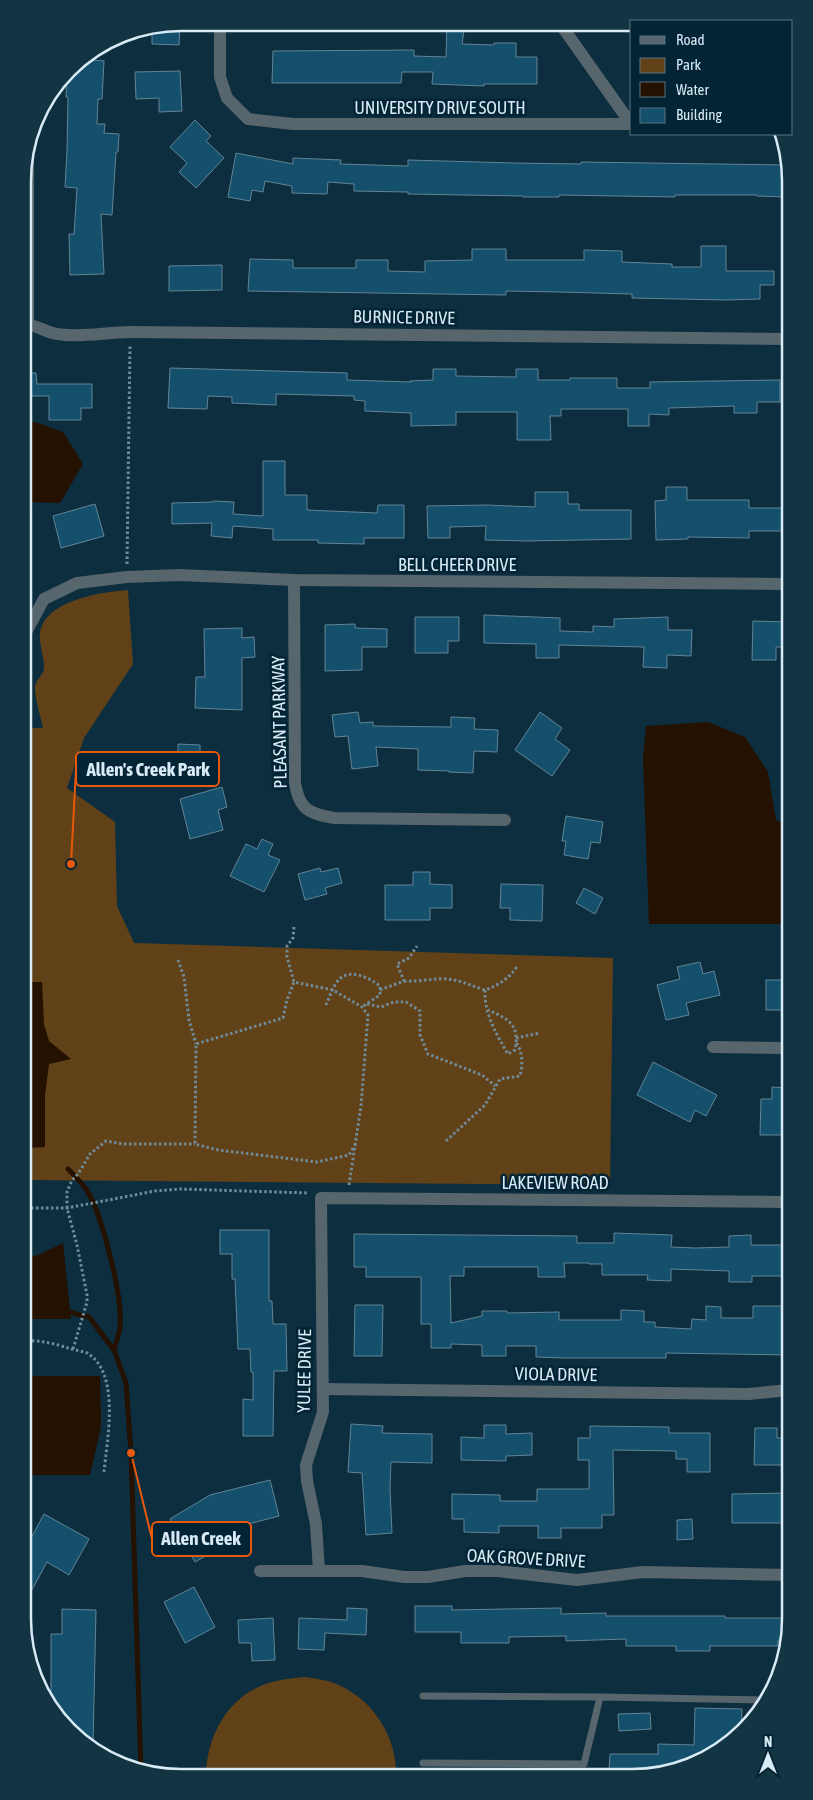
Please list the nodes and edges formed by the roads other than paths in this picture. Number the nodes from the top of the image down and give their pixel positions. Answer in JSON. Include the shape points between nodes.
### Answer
{"nodes":[{"id":1,"x":565,"y":31,"type":"edge"},
{"id":2,"x":220,"y":32,"type":"edge"},
{"id":3,"x":630,"y":123,"type":"edge"},
{"id":4,"x":630,"y":124,"type":"edge"},
{"id":5,"x":32,"y":326,"type":"edge"},
{"id":6,"x":782,"y":339,"type":"edge"},
{"id":7,"x":294,"y":580,"type":"junction"},
{"id":8,"x":782,"y":584,"type":"edge"},
{"id":9,"x":32,"y":621,"type":"edge"},
{"id":10,"x":505,"y":820,"type":"dead end"},
{"id":11,"x":713,"y":1047,"type":"dead end"},
{"id":12,"x":781,"y":1048,"type":"edge"},
{"id":13,"x":321,"y":1198,"type":"joint"},
{"id":14,"x":781,"y":1202,"type":"edge"},
{"id":15,"x":323,"y":1389,"type":"junction"},
{"id":16,"x":781,"y":1391,"type":"edge"},
{"id":17,"x":260,"y":1571,"type":"dead end"},
{"id":18,"x":319,"y":1571,"type":"junction"},
{"id":19,"x":781,"y":1576,"type":"edge"},
{"id":20,"x":423,"y":1696,"type":"dead end"},
{"id":21,"x":600,"y":1697,"type":"junction"},
{"id":22,"x":757,"y":1700,"type":"edge"},
{"id":23,"x":423,"y":1763,"type":"dead end"}],
"edges":[{"from":1,"to":3,"type":"street"},
{"from":2,"to":4,"type":"street","name":"UNIVERSITY DRIVE SOUTH","via":[[222,84],[227,98],[248,120],[293,124]]},
{"from":5,"to":6,"type":"street","name":"BURNICE DRIVE","via":[[57,334],[84,335],[130,332]]},
{"from":7,"to":8,"type":"street","name":"BELL CHEER DRIVE"},
{"from":7,"to":9,"type":"street","name":"BELL CHEER DRIVE","via":[[178,575],[77,583],[44,599]]},
{"from":7,"to":10,"type":"street","name":"PLEASANT PARKWAY","via":[[295,783],[297,796],[306,810],[334,818]]},
{"from":11,"to":12,"type":"street"},
{"from":13,"to":14,"type":"street","name":"LAKEVIEW ROAD"},
{"from":13,"to":15,"type":"street","name":"YULEE DRIVE"},
{"from":15,"to":16,"type":"street","name":"VIOLA DRIVE","via":[[748,1394]]},
{"from":15,"to":18,"type":"street","name":"YULEE DRIVE","via":[[323,1412],[306,1465],[316,1524]]},
{"from":17,"to":18,"type":"street","name":"OAK GROVE DRIVE"},
{"from":18,"to":19,"type":"street","name":"OAK GROVE DRIVE","via":[[362,1571],[404,1577],[498,1571],[576,1580],[642,1572]]},
{"from":20,"to":21,"type":"lane"},
{"from":21,"to":22,"type":"lane"},
{"from":21,"to":23,"type":"lane","via":[[584,1764]]}]}
